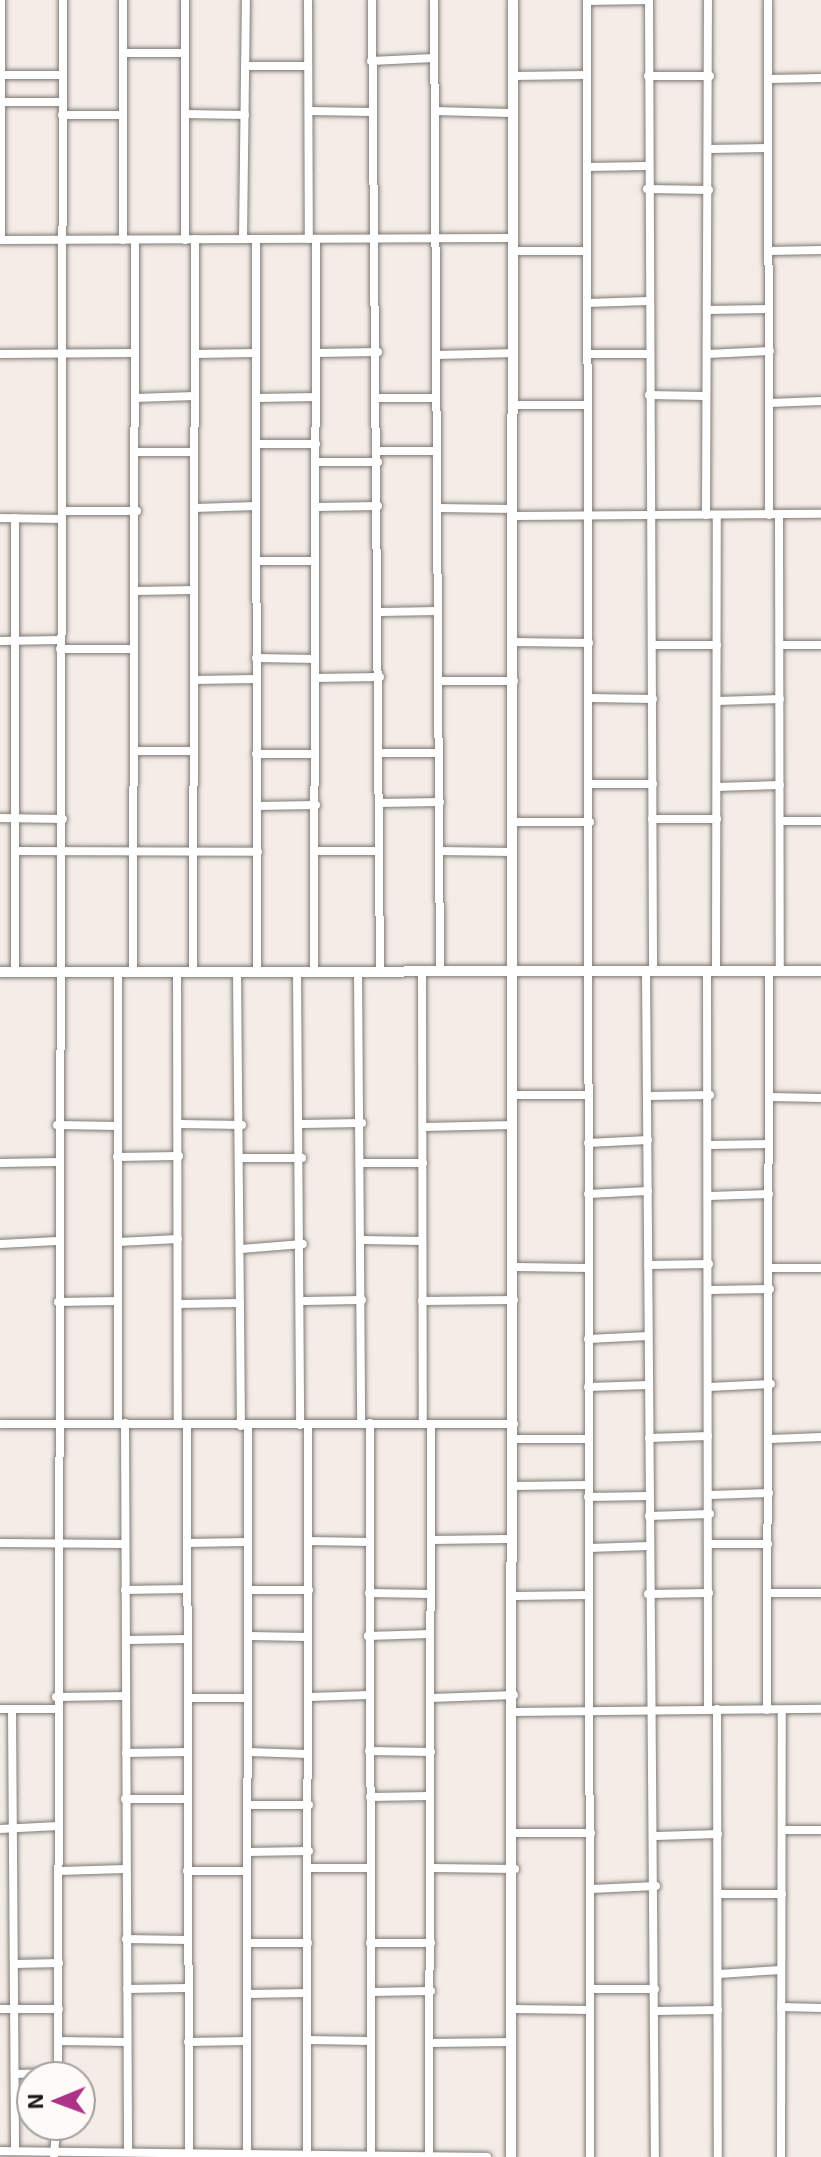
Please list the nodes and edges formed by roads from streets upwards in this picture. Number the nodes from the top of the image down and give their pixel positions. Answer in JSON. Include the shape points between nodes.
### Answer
{"nodes":[{"id":1,"x":1,"y":0,"type":"edge"},
{"id":2,"x":63,"y":0,"type":"edge"},
{"id":3,"x":123,"y":0,"type":"edge"},
{"id":4,"x":185,"y":0,"type":"edge"},
{"id":5,"x":246,"y":0,"type":"edge"},
{"id":6,"x":308,"y":0,"type":"edge"},
{"id":7,"x":372,"y":0,"type":"edge"},
{"id":8,"x":434,"y":0,"type":"edge"},
{"id":9,"x":513,"y":0,"type":"edge"},
{"id":10,"x":587,"y":0,"type":"edge"},
{"id":11,"x":649,"y":0,"type":"edge"},
{"id":12,"x":708,"y":0,"type":"edge"},
{"id":13,"x":768,"y":0,"type":"edge"},
{"id":14,"x":123,"y":53,"type":"junction"},
{"id":15,"x":185,"y":53,"type":"junction"},
{"id":16,"x":434,"y":58,"type":"junction"},
{"id":17,"x":371,"y":61,"type":"junction"},
{"id":18,"x":245,"y":66,"type":"junction"},
{"id":19,"x":308,"y":66,"type":"junction"},
{"id":20,"x":1,"y":75,"type":"edge"},
{"id":21,"x":62,"y":75,"type":"junction"},
{"id":22,"x":586,"y":75,"type":"junction"},
{"id":23,"x":513,"y":76,"type":"junction"},
{"id":24,"x":648,"y":76,"type":"junction"},
{"id":25,"x":710,"y":76,"type":"junction"},
{"id":26,"x":821,"y":78,"type":"edge"},
{"id":27,"x":769,"y":79,"type":"junction"},
{"id":28,"x":1,"y":102,"type":"edge"},
{"id":29,"x":62,"y":102,"type":"junction"},
{"id":30,"x":309,"y":111,"type":"junction"},
{"id":31,"x":435,"y":111,"type":"junction"},
{"id":32,"x":371,"y":112,"type":"junction"},
{"id":33,"x":513,"y":113,"type":"junction"},
{"id":34,"x":185,"y":114,"type":"junction"},
{"id":35,"x":0,"y":115,"type":"edge"},
{"id":36,"x":62,"y":115,"type":"junction"},
{"id":37,"x":123,"y":115,"type":"junction"},
{"id":38,"x":245,"y":115,"type":"junction"},
{"id":39,"x":768,"y":148,"type":"junction"},
{"id":40,"x":709,"y":149,"type":"junction"},
{"id":41,"x":647,"y":166,"type":"junction"},
{"id":42,"x":587,"y":167,"type":"junction"},
{"id":43,"x":647,"y":189,"type":"junction"},
{"id":44,"x":709,"y":190,"type":"junction"},
{"id":45,"x":435,"y":238,"type":"junction"},
{"id":46,"x":513,"y":238,"type":"junction"},
{"id":47,"x":195,"y":239,"type":"junction"},
{"id":48,"x":243,"y":239,"type":"junction"},
{"id":49,"x":256,"y":239,"type":"junction"},
{"id":50,"x":313,"y":239,"type":"junction"},
{"id":51,"x":371,"y":239,"type":"junction"},
{"id":52,"x":0,"y":240,"type":"edge"},
{"id":53,"x":61,"y":240,"type":"junction"},
{"id":54,"x":123,"y":240,"type":"junction"},
{"id":55,"x":135,"y":240,"type":"junction"},
{"id":56,"x":185,"y":240,"type":"junction"},
{"id":57,"x":821,"y":250,"type":"edge"},
{"id":58,"x":513,"y":251,"type":"junction"},
{"id":59,"x":586,"y":251,"type":"junction"},
{"id":60,"x":769,"y":251,"type":"junction"},
{"id":61,"x":649,"y":301,"type":"junction"},
{"id":62,"x":587,"y":303,"type":"junction"},
{"id":63,"x":769,"y":309,"type":"junction"},
{"id":64,"x":707,"y":310,"type":"junction"},
{"id":65,"x":770,"y":351,"type":"junction"},
{"id":66,"x":378,"y":352,"type":"junction"},
{"id":67,"x":135,"y":353,"type":"junction"},
{"id":68,"x":256,"y":353,"type":"junction"},
{"id":69,"x":316,"y":353,"type":"junction"},
{"id":70,"x":513,"y":353,"type":"junction"},
{"id":71,"x":0,"y":354,"type":"edge"},
{"id":72,"x":61,"y":354,"type":"junction"},
{"id":73,"x":195,"y":354,"type":"junction"},
{"id":74,"x":587,"y":354,"type":"junction"},
{"id":75,"x":648,"y":354,"type":"junction"},
{"id":76,"x":707,"y":354,"type":"junction"},
{"id":77,"x":436,"y":355,"type":"junction"},
{"id":78,"x":649,"y":395,"type":"junction"},
{"id":79,"x":195,"y":396,"type":"junction"},
{"id":80,"x":705,"y":396,"type":"junction"},
{"id":81,"x":316,"y":397,"type":"junction"},
{"id":82,"x":135,"y":398,"type":"junction"},
{"id":83,"x":257,"y":398,"type":"junction"},
{"id":84,"x":378,"y":398,"type":"junction"},
{"id":85,"x":436,"y":398,"type":"junction"},
{"id":86,"x":821,"y":401,"type":"edge"},
{"id":87,"x":769,"y":403,"type":"junction"},
{"id":88,"x":514,"y":405,"type":"junction"},
{"id":89,"x":587,"y":405,"type":"junction"},
{"id":90,"x":256,"y":444,"type":"junction"},
{"id":91,"x":316,"y":444,"type":"junction"},
{"id":92,"x":378,"y":451,"type":"junction"},
{"id":93,"x":437,"y":451,"type":"junction"},
{"id":94,"x":136,"y":452,"type":"junction"},
{"id":95,"x":194,"y":452,"type":"junction"},
{"id":96,"x":316,"y":462,"type":"junction"},
{"id":97,"x":378,"y":462,"type":"junction"},
{"id":98,"x":256,"y":506,"type":"junction"},
{"id":99,"x":378,"y":506,"type":"junction"},
{"id":100,"x":317,"y":507,"type":"junction"},
{"id":101,"x":195,"y":508,"type":"junction"},
{"id":102,"x":438,"y":508,"type":"junction"},
{"id":103,"x":137,"y":511,"type":"junction"},
{"id":104,"x":513,"y":512,"type":"junction"},
{"id":105,"x":821,"y":514,"type":"edge"},
{"id":106,"x":62,"y":515,"type":"junction"},
{"id":107,"x":588,"y":515,"type":"junction"},
{"id":108,"x":652,"y":515,"type":"junction"},
{"id":109,"x":706,"y":515,"type":"junction"},
{"id":110,"x":717,"y":515,"type":"junction"},
{"id":111,"x":769,"y":515,"type":"junction"},
{"id":112,"x":779,"y":515,"type":"junction"},
{"id":113,"x":0,"y":518,"type":"edge"},
{"id":114,"x":15,"y":518,"type":"junction"},
{"id":115,"x":256,"y":561,"type":"junction"},
{"id":116,"x":315,"y":561,"type":"junction"},
{"id":117,"x":194,"y":590,"type":"junction"},
{"id":118,"x":136,"y":591,"type":"junction"},
{"id":119,"x":438,"y":611,"type":"junction"},
{"id":120,"x":380,"y":612,"type":"junction"},
{"id":121,"x":0,"y":641,"type":"edge"},
{"id":122,"x":16,"y":641,"type":"junction"},
{"id":123,"x":513,"y":642,"type":"junction"},
{"id":124,"x":589,"y":643,"type":"junction"},
{"id":125,"x":60,"y":644,"type":"junction"},
{"id":126,"x":652,"y":645,"type":"junction"},
{"id":127,"x":717,"y":645,"type":"junction"},
{"id":128,"x":780,"y":645,"type":"junction"},
{"id":129,"x":821,"y":645,"type":"edge"},
{"id":130,"x":133,"y":649,"type":"junction"},
{"id":131,"x":256,"y":658,"type":"junction"},
{"id":132,"x":315,"y":659,"type":"junction"},
{"id":133,"x":380,"y":677,"type":"junction"},
{"id":134,"x":315,"y":678,"type":"junction"},
{"id":135,"x":256,"y":679,"type":"junction"},
{"id":136,"x":194,"y":680,"type":"junction"},
{"id":137,"x":439,"y":681,"type":"junction"},
{"id":138,"x":514,"y":681,"type":"junction"},
{"id":139,"x":590,"y":698,"type":"junction"},
{"id":140,"x":653,"y":699,"type":"junction"},
{"id":141,"x":780,"y":699,"type":"junction"},
{"id":142,"x":717,"y":701,"type":"junction"},
{"id":143,"x":134,"y":751,"type":"junction"},
{"id":144,"x":194,"y":751,"type":"junction"},
{"id":145,"x":378,"y":753,"type":"junction"},
{"id":146,"x":439,"y":753,"type":"junction"},
{"id":147,"x":256,"y":754,"type":"junction"},
{"id":148,"x":315,"y":754,"type":"junction"},
{"id":149,"x":590,"y":784,"type":"junction"},
{"id":150,"x":653,"y":784,"type":"junction"},
{"id":151,"x":780,"y":785,"type":"junction"},
{"id":152,"x":717,"y":787,"type":"junction"},
{"id":153,"x":440,"y":802,"type":"junction"},
{"id":154,"x":379,"y":803,"type":"junction"},
{"id":155,"x":316,"y":805,"type":"junction"},
{"id":156,"x":257,"y":806,"type":"junction"},
{"id":157,"x":0,"y":818,"type":"edge"},
{"id":158,"x":18,"y":819,"type":"junction"},
{"id":159,"x":63,"y":819,"type":"junction"},
{"id":160,"x":652,"y":819,"type":"junction"},
{"id":161,"x":717,"y":819,"type":"junction"},
{"id":162,"x":780,"y":821,"type":"junction"},
{"id":163,"x":821,"y":821,"type":"edge"},
{"id":164,"x":512,"y":822,"type":"junction"},
{"id":165,"x":590,"y":822,"type":"junction"},
{"id":166,"x":17,"y":851,"type":"junction"},
{"id":167,"x":316,"y":851,"type":"junction"},
{"id":168,"x":379,"y":851,"type":"junction"},
{"id":169,"x":440,"y":851,"type":"junction"},
{"id":170,"x":62,"y":852,"type":"junction"},
{"id":171,"x":135,"y":852,"type":"junction"},
{"id":172,"x":258,"y":852,"type":"junction"},
{"id":173,"x":512,"y":852,"type":"junction"},
{"id":174,"x":195,"y":853,"type":"junction"},
{"id":175,"x":358,"y":971,"type":"junction"},
{"id":176,"x":422,"y":971,"type":"junction"},
{"id":177,"x":512,"y":971,"type":"junction"},
{"id":178,"x":587,"y":971,"type":"junction"},
{"id":179,"x":649,"y":971,"type":"junction"},
{"id":180,"x":712,"y":971,"type":"junction"},
{"id":181,"x":774,"y":971,"type":"junction"},
{"id":182,"x":821,"y":971,"type":"edge"},
{"id":183,"x":0,"y":972,"type":"edge"},
{"id":184,"x":15,"y":972,"type":"junction"},
{"id":185,"x":60,"y":972,"type":"junction"},
{"id":186,"x":118,"y":972,"type":"junction"},
{"id":187,"x":133,"y":972,"type":"junction"},
{"id":188,"x":177,"y":972,"type":"junction"},
{"id":189,"x":193,"y":972,"type":"junction"},
{"id":190,"x":237,"y":972,"type":"junction"},
{"id":191,"x":257,"y":972,"type":"junction"},
{"id":192,"x":297,"y":972,"type":"junction"},
{"id":193,"x":314,"y":972,"type":"junction"},
{"id":194,"x":380,"y":972,"type":"junction"},
{"id":195,"x":440,"y":972,"type":"junction"},
{"id":196,"x":513,"y":1095,"type":"junction"},
{"id":197,"x":588,"y":1095,"type":"junction"},
{"id":198,"x":710,"y":1095,"type":"junction"},
{"id":199,"x":649,"y":1096,"type":"junction"},
{"id":200,"x":770,"y":1097,"type":"junction"},
{"id":201,"x":821,"y":1098,"type":"edge"},
{"id":202,"x":362,"y":1123,"type":"junction"},
{"id":203,"x":179,"y":1124,"type":"junction"},
{"id":204,"x":302,"y":1124,"type":"junction"},
{"id":205,"x":57,"y":1125,"type":"junction"},
{"id":206,"x":242,"y":1125,"type":"junction"},
{"id":207,"x":513,"y":1125,"type":"junction"},
{"id":208,"x":117,"y":1126,"type":"junction"},
{"id":209,"x":423,"y":1127,"type":"junction"},
{"id":210,"x":648,"y":1140,"type":"junction"},
{"id":211,"x":588,"y":1143,"type":"junction"},
{"id":212,"x":769,"y":1144,"type":"junction"},
{"id":213,"x":710,"y":1145,"type":"junction"},
{"id":214,"x":179,"y":1156,"type":"junction"},
{"id":215,"x":117,"y":1157,"type":"junction"},
{"id":216,"x":241,"y":1158,"type":"junction"},
{"id":217,"x":302,"y":1158,"type":"junction"},
{"id":218,"x":58,"y":1162,"type":"junction"},
{"id":219,"x":0,"y":1163,"type":"edge"},
{"id":220,"x":363,"y":1163,"type":"junction"},
{"id":221,"x":423,"y":1163,"type":"junction"},
{"id":222,"x":648,"y":1191,"type":"junction"},
{"id":223,"x":588,"y":1194,"type":"junction"},
{"id":224,"x":769,"y":1194,"type":"junction"},
{"id":225,"x":709,"y":1196,"type":"junction"},
{"id":226,"x":178,"y":1239,"type":"junction"},
{"id":227,"x":363,"y":1240,"type":"junction"},
{"id":228,"x":57,"y":1241,"type":"junction"},
{"id":229,"x":422,"y":1241,"type":"junction"},
{"id":230,"x":118,"y":1242,"type":"junction"},
{"id":231,"x":0,"y":1244,"type":"edge"},
{"id":232,"x":303,"y":1244,"type":"junction"},
{"id":233,"x":241,"y":1249,"type":"junction"},
{"id":234,"x":709,"y":1264,"type":"junction"},
{"id":235,"x":648,"y":1265,"type":"junction"},
{"id":236,"x":515,"y":1267,"type":"junction"},
{"id":237,"x":588,"y":1268,"type":"junction"},
{"id":238,"x":770,"y":1268,"type":"junction"},
{"id":239,"x":821,"y":1268,"type":"edge"},
{"id":240,"x":770,"y":1289,"type":"junction"},
{"id":241,"x":709,"y":1290,"type":"junction"},
{"id":242,"x":362,"y":1300,"type":"junction"},
{"id":243,"x":514,"y":1300,"type":"junction"},
{"id":244,"x":117,"y":1301,"type":"junction"},
{"id":245,"x":304,"y":1301,"type":"junction"},
{"id":246,"x":422,"y":1301,"type":"junction"},
{"id":247,"x":58,"y":1302,"type":"junction"},
{"id":248,"x":240,"y":1303,"type":"junction"},
{"id":249,"x":179,"y":1304,"type":"junction"},
{"id":250,"x":648,"y":1336,"type":"junction"},
{"id":251,"x":588,"y":1339,"type":"junction"},
{"id":252,"x":771,"y":1384,"type":"junction"},
{"id":253,"x":649,"y":1385,"type":"junction"},
{"id":254,"x":588,"y":1387,"type":"junction"},
{"id":255,"x":709,"y":1387,"type":"junction"},
{"id":256,"x":122,"y":1423,"type":"junction"},
{"id":257,"x":0,"y":1424,"type":"edge"},
{"id":258,"x":58,"y":1424,"type":"junction"},
{"id":259,"x":183,"y":1424,"type":"junction"},
{"id":260,"x":365,"y":1424,"type":"junction"},
{"id":261,"x":427,"y":1424,"type":"junction"},
{"id":262,"x":515,"y":1424,"type":"junction"},
{"id":263,"x":304,"y":1425,"type":"junction"},
{"id":264,"x":245,"y":1426,"type":"junction"},
{"id":265,"x":708,"y":1436,"type":"junction"},
{"id":266,"x":821,"y":1437,"type":"edge"},
{"id":267,"x":649,"y":1438,"type":"junction"},
{"id":268,"x":515,"y":1439,"type":"junction"},
{"id":269,"x":589,"y":1439,"type":"junction"},
{"id":270,"x":770,"y":1439,"type":"junction"},
{"id":271,"x":588,"y":1485,"type":"junction"},
{"id":272,"x":514,"y":1486,"type":"junction"},
{"id":273,"x":769,"y":1493,"type":"junction"},
{"id":274,"x":710,"y":1495,"type":"junction"},
{"id":275,"x":649,"y":1496,"type":"junction"},
{"id":276,"x":588,"y":1497,"type":"junction"},
{"id":277,"x":710,"y":1514,"type":"junction"},
{"id":278,"x":649,"y":1516,"type":"junction"},
{"id":279,"x":513,"y":1539,"type":"junction"},
{"id":280,"x":431,"y":1540,"type":"junction"},
{"id":281,"x":309,"y":1541,"type":"junction"},
{"id":282,"x":57,"y":1542,"type":"junction"},
{"id":283,"x":247,"y":1542,"type":"junction"},
{"id":284,"x":369,"y":1542,"type":"junction"},
{"id":285,"x":0,"y":1543,"type":"edge"},
{"id":286,"x":187,"y":1543,"type":"junction"},
{"id":287,"x":125,"y":1544,"type":"junction"},
{"id":288,"x":710,"y":1544,"type":"junction"},
{"id":289,"x":768,"y":1544,"type":"junction"},
{"id":290,"x":648,"y":1546,"type":"junction"},
{"id":291,"x":589,"y":1548,"type":"junction"},
{"id":292,"x":187,"y":1589,"type":"junction"},
{"id":293,"x":125,"y":1590,"type":"junction"},
{"id":294,"x":248,"y":1590,"type":"junction"},
{"id":295,"x":309,"y":1590,"type":"junction"},
{"id":296,"x":369,"y":1593,"type":"junction"},
{"id":297,"x":709,"y":1593,"type":"junction"},
{"id":298,"x":770,"y":1593,"type":"junction"},
{"id":299,"x":821,"y":1593,"type":"edge"},
{"id":300,"x":430,"y":1594,"type":"junction"},
{"id":301,"x":648,"y":1594,"type":"junction"},
{"id":302,"x":589,"y":1595,"type":"junction"},
{"id":303,"x":514,"y":1596,"type":"junction"},
{"id":304,"x":430,"y":1634,"type":"junction"},
{"id":305,"x":249,"y":1636,"type":"junction"},
{"id":306,"x":368,"y":1636,"type":"junction"},
{"id":307,"x":308,"y":1637,"type":"junction"},
{"id":308,"x":187,"y":1639,"type":"junction"},
{"id":309,"x":127,"y":1640,"type":"junction"},
{"id":310,"x":368,"y":1695,"type":"junction"},
{"id":311,"x":515,"y":1695,"type":"junction"},
{"id":312,"x":126,"y":1696,"type":"junction"},
{"id":313,"x":56,"y":1697,"type":"junction"},
{"id":314,"x":310,"y":1697,"type":"junction"},
{"id":315,"x":188,"y":1698,"type":"junction"},
{"id":316,"x":248,"y":1698,"type":"junction"},
{"id":317,"x":431,"y":1698,"type":"junction"},
{"id":318,"x":0,"y":1709,"type":"edge"},
{"id":319,"x":57,"y":1709,"type":"junction"},
{"id":320,"x":590,"y":1709,"type":"junction"},
{"id":321,"x":651,"y":1709,"type":"junction"},
{"id":322,"x":713,"y":1709,"type":"junction"},
{"id":323,"x":821,"y":1709,"type":"edge"},
{"id":324,"x":12,"y":1710,"type":"junction"},
{"id":325,"x":767,"y":1710,"type":"junction"},
{"id":326,"x":782,"y":1710,"type":"junction"},
{"id":327,"x":515,"y":1712,"type":"junction"},
{"id":328,"x":369,"y":1751,"type":"junction"},
{"id":329,"x":187,"y":1752,"type":"junction"},
{"id":330,"x":249,"y":1752,"type":"junction"},
{"id":331,"x":431,"y":1752,"type":"junction"},
{"id":332,"x":126,"y":1753,"type":"junction"},
{"id":333,"x":308,"y":1754,"type":"junction"},
{"id":334,"x":430,"y":1796,"type":"junction"},
{"id":335,"x":370,"y":1797,"type":"junction"},
{"id":336,"x":125,"y":1799,"type":"junction"},
{"id":337,"x":186,"y":1799,"type":"junction"},
{"id":338,"x":248,"y":1805,"type":"junction"},
{"id":339,"x":309,"y":1805,"type":"junction"},
{"id":340,"x":58,"y":1826,"type":"junction"},
{"id":341,"x":0,"y":1829,"type":"edge"},
{"id":342,"x":12,"y":1829,"type":"junction"},
{"id":343,"x":783,"y":1830,"type":"junction"},
{"id":344,"x":821,"y":1830,"type":"edge"},
{"id":345,"x":515,"y":1833,"type":"junction"},
{"id":346,"x":591,"y":1833,"type":"junction"},
{"id":347,"x":718,"y":1834,"type":"junction"},
{"id":348,"x":656,"y":1836,"type":"junction"},
{"id":349,"x":309,"y":1851,"type":"junction"},
{"id":350,"x":247,"y":1852,"type":"junction"},
{"id":351,"x":309,"y":1868,"type":"junction"},
{"id":352,"x":370,"y":1868,"type":"junction"},
{"id":353,"x":432,"y":1868,"type":"junction"},
{"id":354,"x":125,"y":1869,"type":"junction"},
{"id":355,"x":515,"y":1869,"type":"junction"},
{"id":356,"x":59,"y":1871,"type":"junction"},
{"id":357,"x":187,"y":1871,"type":"junction"},
{"id":358,"x":246,"y":1871,"type":"junction"},
{"id":359,"x":656,"y":1886,"type":"junction"},
{"id":360,"x":591,"y":1889,"type":"junction"},
{"id":361,"x":719,"y":1894,"type":"junction"},
{"id":362,"x":782,"y":1894,"type":"junction"},
{"id":363,"x":126,"y":1939,"type":"junction"},
{"id":364,"x":188,"y":1940,"type":"junction"},
{"id":365,"x":247,"y":1943,"type":"junction"},
{"id":366,"x":308,"y":1943,"type":"junction"},
{"id":367,"x":370,"y":1943,"type":"junction"},
{"id":368,"x":431,"y":1943,"type":"junction"},
{"id":369,"x":59,"y":1963,"type":"junction"},
{"id":370,"x":15,"y":1964,"type":"junction"},
{"id":371,"x":781,"y":1970,"type":"junction"},
{"id":372,"x":719,"y":1974,"type":"junction"},
{"id":373,"x":187,"y":1988,"type":"junction"},
{"id":374,"x":127,"y":1989,"type":"junction"},
{"id":375,"x":591,"y":1989,"type":"junction"},
{"id":376,"x":655,"y":1989,"type":"junction"},
{"id":377,"x":431,"y":1991,"type":"junction"},
{"id":378,"x":371,"y":1992,"type":"junction"},
{"id":379,"x":307,"y":1993,"type":"junction"},
{"id":380,"x":247,"y":1994,"type":"junction"},
{"id":381,"x":781,"y":2007,"type":"junction"},
{"id":382,"x":821,"y":2008,"type":"edge"},
{"id":383,"x":0,"y":2009,"type":"edge"},
{"id":384,"x":16,"y":2009,"type":"junction"},
{"id":385,"x":59,"y":2009,"type":"junction"},
{"id":386,"x":512,"y":2009,"type":"junction"},
{"id":387,"x":590,"y":2010,"type":"junction"},
{"id":388,"x":718,"y":2010,"type":"junction"},
{"id":389,"x":655,"y":2011,"type":"junction"},
{"id":390,"x":307,"y":2040,"type":"junction"},
{"id":391,"x":59,"y":2041,"type":"junction"},
{"id":392,"x":246,"y":2041,"type":"junction"},
{"id":393,"x":370,"y":2041,"type":"junction"},
{"id":394,"x":127,"y":2042,"type":"junction"},
{"id":395,"x":188,"y":2042,"type":"junction"},
{"id":396,"x":512,"y":2042,"type":"junction"},
{"id":397,"x":431,"y":2043,"type":"junction"},
{"id":398,"x":16,"y":2061,"type":"edge"},
{"id":399,"x":58,"y":2061,"type":"edge"},
{"id":400,"x":16,"y":2074,"type":"edge"},
{"id":401,"x":0,"y":2151,"type":"edge"},
{"id":402,"x":15,"y":2151,"type":"junction"},
{"id":403,"x":128,"y":2151,"type":"junction"},
{"id":404,"x":189,"y":2151,"type":"junction"},
{"id":405,"x":247,"y":2151,"type":"junction"},
{"id":406,"x":307,"y":2152,"type":"junction"},
{"id":407,"x":371,"y":2153,"type":"junction"},
{"id":408,"x":55,"y":2154,"type":"edge"},
{"id":409,"x":429,"y":2156,"type":"edge"},
{"id":410,"x":487,"y":2157,"type":"edge"},
{"id":411,"x":511,"y":2157,"type":"edge"},
{"id":412,"x":590,"y":2157,"type":"edge"},
{"id":413,"x":655,"y":2157,"type":"edge"},
{"id":414,"x":718,"y":2157,"type":"edge"},
{"id":415,"x":781,"y":2157,"type":"edge"}],
"edges":[{"from":1,"to":20,"type":"street"},
{"from":2,"to":21,"type":"street"},
{"from":3,"to":14,"type":"street"},
{"from":4,"to":15,"type":"street"},
{"from":5,"to":18,"type":"street"},
{"from":6,"to":19,"type":"street"},
{"from":7,"to":17,"type":"street"},
{"from":8,"to":16,"type":"street"},
{"from":9,"to":23,"type":"street"},
{"from":10,"to":11,"type":"street"},
{"from":10,"to":22,"type":"street"},
{"from":11,"to":24,"type":"street"},
{"from":12,"to":25,"type":"street"},
{"from":13,"to":27,"type":"street"},
{"from":14,"to":15,"type":"street"},
{"from":14,"to":37,"type":"street"},
{"from":15,"to":34,"type":"street"},
{"from":16,"to":17,"type":"street"},
{"from":16,"to":31,"type":"street"},
{"from":17,"to":32,"type":"street"},
{"from":18,"to":19,"type":"street"},
{"from":18,"to":38,"type":"street"},
{"from":19,"to":30,"type":"street"},
{"from":20,"to":21,"type":"street"},
{"from":20,"to":28,"type":"street"},
{"from":21,"to":29,"type":"street"},
{"from":22,"to":23,"type":"street"},
{"from":22,"to":42,"type":"street"},
{"from":23,"to":33,"type":"street"},
{"from":24,"to":25,"type":"street"},
{"from":24,"to":41,"type":"street"},
{"from":25,"to":40,"type":"street"},
{"from":26,"to":27,"type":"street"},
{"from":27,"to":39,"type":"street"},
{"from":28,"to":29,"type":"street"},
{"from":28,"to":35,"type":"street"},
{"from":29,"to":36,"type":"street"},
{"from":30,"to":32,"type":"street"},
{"from":30,"to":50,"type":"street"},
{"from":31,"to":33,"type":"street"},
{"from":31,"to":45,"type":"street"},
{"from":32,"to":51,"type":"street"},
{"from":33,"to":46,"type":"street"},
{"from":34,"to":38,"type":"street"},
{"from":34,"to":56,"type":"street"},
{"from":35,"to":52,"type":"street"},
{"from":36,"to":37,"type":"street"},
{"from":36,"to":53,"type":"street"},
{"from":37,"to":54,"type":"street"},
{"from":38,"to":48,"type":"street"},
{"from":39,"to":40,"type":"street"},
{"from":39,"to":60,"type":"street"},
{"from":40,"to":44,"type":"street"},
{"from":41,"to":42,"type":"street"},
{"from":41,"to":43,"type":"street"},
{"from":42,"to":59,"type":"street"},
{"from":43,"to":44,"type":"street"},
{"from":43,"to":61,"type":"street"},
{"from":44,"to":64,"type":"street"},
{"from":45,"to":46,"type":"street"},
{"from":45,"to":51,"type":"street"},
{"from":45,"to":77,"type":"street"},
{"from":46,"to":58,"type":"street"},
{"from":47,"to":48,"type":"street"},
{"from":47,"to":56,"type":"street"},
{"from":47,"to":73,"type":"street"},
{"from":48,"to":49,"type":"street"},
{"from":49,"to":50,"type":"street"},
{"from":49,"to":68,"type":"street"},
{"from":50,"to":51,"type":"street"},
{"from":50,"to":69,"type":"street"},
{"from":51,"to":66,"type":"street"},
{"from":52,"to":53,"type":"street"},
{"from":53,"to":54,"type":"street"},
{"from":53,"to":72,"type":"street"},
{"from":54,"to":55,"type":"street"},
{"from":55,"to":56,"type":"street"},
{"from":55,"to":67,"type":"street"},
{"from":57,"to":60,"type":"street"},
{"from":58,"to":59,"type":"street"},
{"from":58,"to":70,"type":"street"},
{"from":59,"to":62,"type":"street"},
{"from":60,"to":63,"type":"street"},
{"from":61,"to":62,"type":"street"},
{"from":61,"to":75,"type":"street"},
{"from":62,"to":74,"type":"street"},
{"from":63,"to":64,"type":"street"},
{"from":63,"to":65,"type":"street"},
{"from":64,"to":76,"type":"street"},
{"from":65,"to":76,"type":"street"},
{"from":65,"to":87,"type":"street"},
{"from":66,"to":69,"type":"street"},
{"from":66,"to":84,"type":"street"},
{"from":67,"to":72,"type":"street"},
{"from":67,"to":82,"type":"street"},
{"from":68,"to":73,"type":"street"},
{"from":68,"to":83,"type":"street"},
{"from":69,"to":81,"type":"street"},
{"from":70,"to":77,"type":"street"},
{"from":70,"to":88,"type":"street"},
{"from":71,"to":72,"type":"street"},
{"from":72,"to":106,"type":"street"},
{"from":73,"to":79,"type":"street"},
{"from":74,"to":75,"type":"street"},
{"from":74,"to":89,"type":"street"},
{"from":75,"to":78,"type":"street"},
{"from":76,"to":80,"type":"street"},
{"from":77,"to":85,"type":"street"},
{"from":78,"to":80,"type":"street"},
{"from":78,"to":108,"type":"street"},
{"from":79,"to":82,"type":"street"},
{"from":79,"to":95,"type":"street"},
{"from":80,"to":109,"type":"street"},
{"from":81,"to":83,"type":"street"},
{"from":81,"to":91,"type":"street"},
{"from":82,"to":94,"type":"street"},
{"from":83,"to":90,"type":"street"},
{"from":84,"to":85,"type":"street"},
{"from":84,"to":92,"type":"street"},
{"from":85,"to":93,"type":"street"},
{"from":86,"to":87,"type":"street"},
{"from":87,"to":111,"type":"street"},
{"from":88,"to":89,"type":"street"},
{"from":88,"to":104,"type":"street"},
{"from":89,"to":107,"type":"street"},
{"from":90,"to":91,"type":"street"},
{"from":90,"to":98,"type":"street"},
{"from":91,"to":96,"type":"street"},
{"from":92,"to":93,"type":"street"},
{"from":92,"to":97,"type":"street"},
{"from":93,"to":102,"type":"street"},
{"from":94,"to":95,"type":"street"},
{"from":94,"to":103,"type":"street"},
{"from":95,"to":101,"type":"street"},
{"from":96,"to":97,"type":"street"},
{"from":96,"to":100,"type":"street"},
{"from":97,"to":99,"type":"street"},
{"from":98,"to":101,"type":"street"},
{"from":98,"to":115,"type":"street"},
{"from":99,"to":100,"type":"street"},
{"from":99,"to":120,"type":"street"},
{"from":100,"to":116,"type":"street"},
{"from":101,"to":117,"type":"street"},
{"from":102,"to":104,"type":"street"},
{"from":102,"to":119,"type":"street"},
{"from":103,"to":106,"type":"street"},
{"from":103,"to":118,"type":"street"},
{"from":104,"to":107,"type":"street"},
{"from":104,"to":123,"type":"street"},
{"from":105,"to":112,"type":"street"},
{"from":106,"to":114,"type":"street"},
{"from":106,"to":125,"type":"street"},
{"from":107,"to":108,"type":"street"},
{"from":107,"to":124,"type":"street"},
{"from":108,"to":109,"type":"street"},
{"from":108,"to":126,"type":"street"},
{"from":109,"to":110,"type":"street"},
{"from":110,"to":111,"type":"street"},
{"from":110,"to":127,"type":"street"},
{"from":111,"to":112,"type":"street"},
{"from":112,"to":128,"type":"street"},
{"from":113,"to":114,"type":"street"},
{"from":114,"to":122,"type":"street"},
{"from":115,"to":116,"type":"street"},
{"from":115,"to":131,"type":"street"},
{"from":116,"to":132,"type":"street"},
{"from":117,"to":118,"type":"street"},
{"from":117,"to":136,"type":"street"},
{"from":118,"to":130,"type":"street"},
{"from":119,"to":120,"type":"street"},
{"from":119,"to":137,"type":"street"},
{"from":120,"to":133,"type":"street"},
{"from":121,"to":122,"type":"street"},
{"from":122,"to":125,"type":"street"},
{"from":122,"to":158,"type":"street"},
{"from":123,"to":124,"type":"street"},
{"from":123,"to":138,"type":"street"},
{"from":124,"to":139,"type":"street"},
{"from":125,"to":130,"type":"street"},
{"from":125,"to":159,"type":"street"},
{"from":126,"to":127,"type":"street"},
{"from":126,"to":140,"type":"street"},
{"from":127,"to":142,"type":"street"},
{"from":128,"to":129,"type":"street"},
{"from":128,"to":141,"type":"street"},
{"from":130,"to":143,"type":"street"},
{"from":131,"to":132,"type":"street"},
{"from":131,"to":135,"type":"street"},
{"from":132,"to":134,"type":"street"},
{"from":133,"to":134,"type":"street"},
{"from":133,"to":145,"type":"street"},
{"from":134,"to":148,"type":"street"},
{"from":135,"to":136,"type":"street"},
{"from":135,"to":147,"type":"street"},
{"from":136,"to":144,"type":"street"},
{"from":137,"to":138,"type":"street"},
{"from":137,"to":146,"type":"street"},
{"from":138,"to":164,"type":"street"},
{"from":139,"to":140,"type":"street"},
{"from":139,"to":149,"type":"street"},
{"from":140,"to":150,"type":"street"},
{"from":141,"to":142,"type":"street"},
{"from":141,"to":151,"type":"street"},
{"from":142,"to":152,"type":"street"},
{"from":143,"to":144,"type":"street"},
{"from":143,"to":171,"type":"street"},
{"from":144,"to":174,"type":"street"},
{"from":145,"to":146,"type":"street"},
{"from":145,"to":154,"type":"street"},
{"from":146,"to":153,"type":"street"},
{"from":147,"to":148,"type":"street"},
{"from":147,"to":156,"type":"street"},
{"from":148,"to":155,"type":"street"},
{"from":149,"to":150,"type":"street"},
{"from":149,"to":165,"type":"street"},
{"from":150,"to":160,"type":"street"},
{"from":151,"to":152,"type":"street"},
{"from":151,"to":162,"type":"street"},
{"from":152,"to":161,"type":"street"},
{"from":153,"to":154,"type":"street"},
{"from":153,"to":169,"type":"street"},
{"from":154,"to":168,"type":"street"},
{"from":155,"to":156,"type":"street"},
{"from":155,"to":167,"type":"street"},
{"from":156,"to":172,"type":"street"},
{"from":157,"to":158,"type":"street"},
{"from":158,"to":159,"type":"street"},
{"from":158,"to":166,"type":"street"},
{"from":159,"to":170,"type":"street"},
{"from":160,"to":161,"type":"street"},
{"from":160,"to":179,"type":"street"},
{"from":161,"to":180,"type":"street"},
{"from":162,"to":163,"type":"street"},
{"from":162,"to":181,"type":"street"},
{"from":164,"to":165,"type":"street"},
{"from":164,"to":173,"type":"street"},
{"from":165,"to":178,"type":"street"},
{"from":166,"to":170,"type":"street"},
{"from":166,"to":184,"type":"street"},
{"from":167,"to":168,"type":"street"},
{"from":167,"to":193,"type":"street"},
{"from":168,"to":194,"type":"street"},
{"from":169,"to":173,"type":"street"},
{"from":169,"to":195,"type":"street"},
{"from":170,"to":171,"type":"street"},
{"from":170,"to":185,"type":"street"},
{"from":171,"to":174,"type":"street"},
{"from":171,"to":187,"type":"street"},
{"from":172,"to":174,"type":"street"},
{"from":172,"to":191,"type":"street"},
{"from":173,"to":177,"type":"street"},
{"from":174,"to":189,"type":"street"},
{"from":175,"to":193,"type":"street"},
{"from":175,"to":194,"type":"street"},
{"from":175,"to":202,"type":"street"},
{"from":176,"to":194,"type":"street"},
{"from":176,"to":195,"type":"street"},
{"from":176,"to":209,"type":"street"},
{"from":177,"to":178,"type":"street"},
{"from":177,"to":195,"type":"street"},
{"from":177,"to":196,"type":"street"},
{"from":178,"to":179,"type":"street"},
{"from":178,"to":197,"type":"street"},
{"from":179,"to":180,"type":"street"},
{"from":179,"to":199,"type":"street"},
{"from":180,"to":181,"type":"street"},
{"from":180,"to":198,"type":"street"},
{"from":181,"to":182,"type":"street"},
{"from":181,"to":200,"type":"street"},
{"from":183,"to":184,"type":"street"},
{"from":184,"to":185,"type":"street"},
{"from":185,"to":186,"type":"street"},
{"from":185,"to":205,"type":"street"},
{"from":186,"to":187,"type":"street"},
{"from":186,"to":208,"type":"street"},
{"from":187,"to":188,"type":"street"},
{"from":188,"to":189,"type":"street"},
{"from":188,"to":203,"type":"street"},
{"from":189,"to":190,"type":"street"},
{"from":190,"to":191,"type":"street"},
{"from":190,"to":206,"type":"street"},
{"from":191,"to":192,"type":"street"},
{"from":192,"to":193,"type":"street"},
{"from":192,"to":204,"type":"street"},
{"from":196,"to":197,"type":"street"},
{"from":196,"to":207,"type":"street"},
{"from":197,"to":211,"type":"street"},
{"from":198,"to":199,"type":"street"},
{"from":198,"to":213,"type":"street"},
{"from":199,"to":210,"type":"street"},
{"from":200,"to":201,"type":"street"},
{"from":200,"to":212,"type":"street"},
{"from":202,"to":204,"type":"street"},
{"from":202,"to":220,"type":"street"},
{"from":203,"to":206,"type":"street"},
{"from":203,"to":214,"type":"street"},
{"from":204,"to":217,"type":"street"},
{"from":205,"to":208,"type":"street"},
{"from":205,"to":218,"type":"street"},
{"from":206,"to":216,"type":"street"},
{"from":207,"to":209,"type":"street"},
{"from":207,"to":236,"type":"street"},
{"from":208,"to":215,"type":"street"},
{"from":209,"to":221,"type":"street"},
{"from":210,"to":211,"type":"street"},
{"from":210,"to":222,"type":"street"},
{"from":211,"to":223,"type":"street"},
{"from":212,"to":213,"type":"street"},
{"from":212,"to":224,"type":"street"},
{"from":213,"to":225,"type":"street"},
{"from":214,"to":215,"type":"street"},
{"from":214,"to":226,"type":"street"},
{"from":215,"to":230,"type":"street"},
{"from":216,"to":217,"type":"street"},
{"from":216,"to":233,"type":"street"},
{"from":217,"to":232,"type":"street"},
{"from":218,"to":219,"type":"street"},
{"from":218,"to":228,"type":"street"},
{"from":220,"to":221,"type":"street"},
{"from":220,"to":227,"type":"street"},
{"from":221,"to":229,"type":"street"},
{"from":222,"to":223,"type":"street"},
{"from":222,"to":235,"type":"street"},
{"from":223,"to":237,"type":"street"},
{"from":224,"to":225,"type":"street"},
{"from":224,"to":238,"type":"street"},
{"from":225,"to":234,"type":"street"},
{"from":226,"to":230,"type":"street"},
{"from":226,"to":249,"type":"street"},
{"from":227,"to":229,"type":"street"},
{"from":227,"to":242,"type":"street"},
{"from":228,"to":231,"type":"street"},
{"from":228,"to":247,"type":"street"},
{"from":229,"to":246,"type":"street"},
{"from":230,"to":244,"type":"street"},
{"from":232,"to":233,"type":"street"},
{"from":232,"to":245,"type":"street"},
{"from":233,"to":248,"type":"street"},
{"from":234,"to":235,"type":"street"},
{"from":234,"to":241,"type":"street"},
{"from":235,"to":250,"type":"street"},
{"from":236,"to":237,"type":"street"},
{"from":236,"to":243,"type":"street"},
{"from":237,"to":251,"type":"street"},
{"from":238,"to":239,"type":"street"},
{"from":238,"to":240,"type":"street"},
{"from":240,"to":241,"type":"street"},
{"from":240,"to":252,"type":"street"},
{"from":241,"to":255,"type":"street"},
{"from":242,"to":245,"type":"street"},
{"from":242,"to":260,"type":"street"},
{"from":243,"to":246,"type":"street"},
{"from":243,"to":262,"type":"street"},
{"from":244,"to":247,"type":"street"},
{"from":244,"to":256,"type":"street"},
{"from":245,"to":263,"type":"street"},
{"from":246,"to":261,"type":"street"},
{"from":247,"to":258,"type":"street"},
{"from":248,"to":249,"type":"street"},
{"from":248,"to":264,"type":"street"},
{"from":249,"to":259,"type":"street"},
{"from":250,"to":251,"type":"street"},
{"from":250,"to":253,"type":"street"},
{"from":251,"to":254,"type":"street"},
{"from":252,"to":255,"type":"street"},
{"from":252,"to":270,"type":"street"},
{"from":253,"to":254,"type":"street"},
{"from":253,"to":267,"type":"street"},
{"from":254,"to":269,"type":"street"},
{"from":255,"to":265,"type":"street"},
{"from":256,"to":258,"type":"street"},
{"from":256,"to":259,"type":"street"},
{"from":256,"to":287,"type":"street"},
{"from":257,"to":258,"type":"street"},
{"from":258,"to":282,"type":"street"},
{"from":259,"to":264,"type":"street"},
{"from":259,"to":286,"type":"street"},
{"from":260,"to":261,"type":"street"},
{"from":260,"to":263,"type":"street"},
{"from":260,"to":284,"type":"street"},
{"from":261,"to":262,"type":"street"},
{"from":261,"to":280,"type":"street"},
{"from":262,"to":268,"type":"street"},
{"from":263,"to":264,"type":"street"},
{"from":263,"to":281,"type":"street"},
{"from":264,"to":283,"type":"street"},
{"from":265,"to":267,"type":"street"},
{"from":265,"to":274,"type":"street"},
{"from":266,"to":270,"type":"street"},
{"from":267,"to":275,"type":"street"},
{"from":268,"to":269,"type":"street"},
{"from":268,"to":272,"type":"street"},
{"from":269,"to":271,"type":"street"},
{"from":270,"to":273,"type":"street"},
{"from":271,"to":272,"type":"street"},
{"from":271,"to":276,"type":"street"},
{"from":272,"to":279,"type":"street"},
{"from":273,"to":274,"type":"street"},
{"from":273,"to":289,"type":"street"},
{"from":274,"to":277,"type":"street"},
{"from":275,"to":276,"type":"street"},
{"from":275,"to":278,"type":"street"},
{"from":276,"to":291,"type":"street"},
{"from":277,"to":278,"type":"street"},
{"from":277,"to":288,"type":"street"},
{"from":278,"to":290,"type":"street"},
{"from":279,"to":280,"type":"street"},
{"from":279,"to":303,"type":"street"},
{"from":280,"to":300,"type":"street"},
{"from":281,"to":284,"type":"street"},
{"from":281,"to":295,"type":"street"},
{"from":282,"to":285,"type":"street"},
{"from":282,"to":287,"type":"street"},
{"from":282,"to":313,"type":"street"},
{"from":283,"to":286,"type":"street"},
{"from":283,"to":294,"type":"street"},
{"from":284,"to":296,"type":"street"},
{"from":286,"to":292,"type":"street"},
{"from":287,"to":293,"type":"street"},
{"from":288,"to":289,"type":"street"},
{"from":288,"to":297,"type":"street"},
{"from":289,"to":298,"type":"street"},
{"from":290,"to":291,"type":"street"},
{"from":290,"to":301,"type":"street"},
{"from":291,"to":302,"type":"street"},
{"from":292,"to":293,"type":"street"},
{"from":292,"to":308,"type":"street"},
{"from":293,"to":309,"type":"street"},
{"from":294,"to":295,"type":"street"},
{"from":294,"to":305,"type":"street"},
{"from":295,"to":307,"type":"street"},
{"from":296,"to":300,"type":"street"},
{"from":296,"to":306,"type":"street"},
{"from":297,"to":301,"type":"street"},
{"from":297,"to":322,"type":"street"},
{"from":298,"to":299,"type":"street"},
{"from":298,"to":325,"type":"street"},
{"from":300,"to":304,"type":"street"},
{"from":301,"to":321,"type":"street"},
{"from":302,"to":303,"type":"street"},
{"from":302,"to":320,"type":"street"},
{"from":303,"to":311,"type":"street"},
{"from":304,"to":306,"type":"street"},
{"from":304,"to":317,"type":"street"},
{"from":305,"to":307,"type":"street"},
{"from":305,"to":316,"type":"street"},
{"from":306,"to":310,"type":"street"},
{"from":307,"to":314,"type":"street"},
{"from":308,"to":309,"type":"street"},
{"from":308,"to":315,"type":"street"},
{"from":309,"to":312,"type":"street"},
{"from":310,"to":314,"type":"street"},
{"from":310,"to":328,"type":"street"},
{"from":311,"to":317,"type":"street"},
{"from":311,"to":327,"type":"street"},
{"from":312,"to":313,"type":"street"},
{"from":312,"to":332,"type":"street"},
{"from":313,"to":319,"type":"street"},
{"from":314,"to":333,"type":"street"},
{"from":315,"to":316,"type":"street"},
{"from":315,"to":329,"type":"street"},
{"from":316,"to":330,"type":"street"},
{"from":317,"to":331,"type":"street"},
{"from":318,"to":324,"type":"street"},
{"from":319,"to":324,"type":"street"},
{"from":319,"to":340,"type":"street"},
{"from":320,"to":321,"type":"street"},
{"from":320,"to":327,"type":"street"},
{"from":320,"to":346,"type":"street"},
{"from":321,"to":322,"type":"street"},
{"from":321,"to":348,"type":"street"},
{"from":322,"to":325,"type":"street"},
{"from":322,"to":347,"type":"street"},
{"from":323,"to":326,"type":"street"},
{"from":324,"to":342,"type":"street"},
{"from":325,"to":326,"type":"street"},
{"from":326,"to":343,"type":"street"},
{"from":327,"to":345,"type":"street"},
{"from":328,"to":331,"type":"street"},
{"from":328,"to":335,"type":"street"},
{"from":329,"to":332,"type":"street"},
{"from":329,"to":337,"type":"street"},
{"from":330,"to":333,"type":"street"},
{"from":330,"to":338,"type":"street"},
{"from":331,"to":334,"type":"street"},
{"from":332,"to":336,"type":"street"},
{"from":333,"to":339,"type":"street"},
{"from":334,"to":335,"type":"street"},
{"from":334,"to":353,"type":"street"},
{"from":335,"to":352,"type":"street"},
{"from":336,"to":337,"type":"street"},
{"from":336,"to":354,"type":"street"},
{"from":337,"to":357,"type":"street"},
{"from":338,"to":339,"type":"street"},
{"from":338,"to":350,"type":"street"},
{"from":339,"to":349,"type":"street"},
{"from":340,"to":342,"type":"street"},
{"from":340,"to":356,"type":"street"},
{"from":341,"to":342,"type":"street"},
{"from":342,"to":370,"type":"street"},
{"from":343,"to":344,"type":"street"},
{"from":343,"to":362,"type":"street"},
{"from":345,"to":346,"type":"street"},
{"from":345,"to":355,"type":"street"},
{"from":346,"to":360,"type":"street"},
{"from":347,"to":348,"type":"street"},
{"from":347,"to":361,"type":"street"},
{"from":348,"to":359,"type":"street"},
{"from":349,"to":350,"type":"street"},
{"from":349,"to":351,"type":"street"},
{"from":350,"to":358,"type":"street"},
{"from":351,"to":352,"type":"street"},
{"from":351,"to":366,"type":"street"},
{"from":352,"to":367,"type":"street"},
{"from":353,"to":355,"type":"street"},
{"from":353,"to":368,"type":"street"},
{"from":354,"to":356,"type":"street"},
{"from":354,"to":363,"type":"street"},
{"from":355,"to":386,"type":"street"},
{"from":356,"to":369,"type":"street"},
{"from":357,"to":358,"type":"street"},
{"from":357,"to":364,"type":"street"},
{"from":358,"to":365,"type":"street"},
{"from":359,"to":360,"type":"street"},
{"from":359,"to":376,"type":"street"},
{"from":360,"to":375,"type":"street"},
{"from":361,"to":362,"type":"street"},
{"from":361,"to":372,"type":"street"},
{"from":362,"to":371,"type":"street"},
{"from":363,"to":364,"type":"street"},
{"from":363,"to":374,"type":"street"},
{"from":364,"to":373,"type":"street"},
{"from":365,"to":366,"type":"street"},
{"from":365,"to":380,"type":"street"},
{"from":366,"to":379,"type":"street"},
{"from":367,"to":368,"type":"street"},
{"from":367,"to":378,"type":"street"},
{"from":368,"to":377,"type":"street"},
{"from":369,"to":370,"type":"street"},
{"from":369,"to":385,"type":"street"},
{"from":370,"to":384,"type":"street"},
{"from":371,"to":372,"type":"street"},
{"from":371,"to":381,"type":"street"},
{"from":372,"to":388,"type":"street"},
{"from":373,"to":374,"type":"street"},
{"from":373,"to":395,"type":"street"},
{"from":374,"to":394,"type":"street"},
{"from":375,"to":376,"type":"street"},
{"from":375,"to":387,"type":"street"},
{"from":376,"to":389,"type":"street"},
{"from":377,"to":378,"type":"street"},
{"from":377,"to":397,"type":"street"},
{"from":378,"to":393,"type":"street"},
{"from":379,"to":380,"type":"street"},
{"from":379,"to":390,"type":"street"},
{"from":380,"to":392,"type":"street"},
{"from":381,"to":382,"type":"street"},
{"from":381,"to":415,"type":"street"},
{"from":383,"to":384,"type":"street"},
{"from":384,"to":385,"type":"street"},
{"from":384,"to":398,"type":"street"},
{"from":385,"to":391,"type":"street"},
{"from":386,"to":387,"type":"street"},
{"from":386,"to":396,"type":"street"},
{"from":387,"to":412,"type":"street"},
{"from":388,"to":389,"type":"street"},
{"from":388,"to":414,"type":"street"},
{"from":389,"to":413,"type":"street"},
{"from":390,"to":393,"type":"street"},
{"from":390,"to":406,"type":"street"},
{"from":391,"to":394,"type":"street"},
{"from":391,"to":399,"type":"street"},
{"from":392,"to":395,"type":"street"},
{"from":392,"to":405,"type":"street"},
{"from":393,"to":407,"type":"street"},
{"from":394,"to":403,"type":"street"},
{"from":395,"to":404,"type":"street"},
{"from":396,"to":397,"type":"street"},
{"from":396,"to":411,"type":"street"},
{"from":397,"to":409,"type":"street"},
{"from":400,"to":402,"type":"street"},
{"from":401,"to":402,"type":"street"},
{"from":402,"to":408,"type":"street"},
{"from":403,"to":404,"type":"street"},
{"from":403,"to":408,"type":"street"},
{"from":404,"to":405,"type":"street"},
{"from":405,"to":406,"type":"street"},
{"from":406,"to":407,"type":"street"},
{"from":407,"to":409,"type":"street"},
{"from":409,"to":410,"type":"street"}]}
